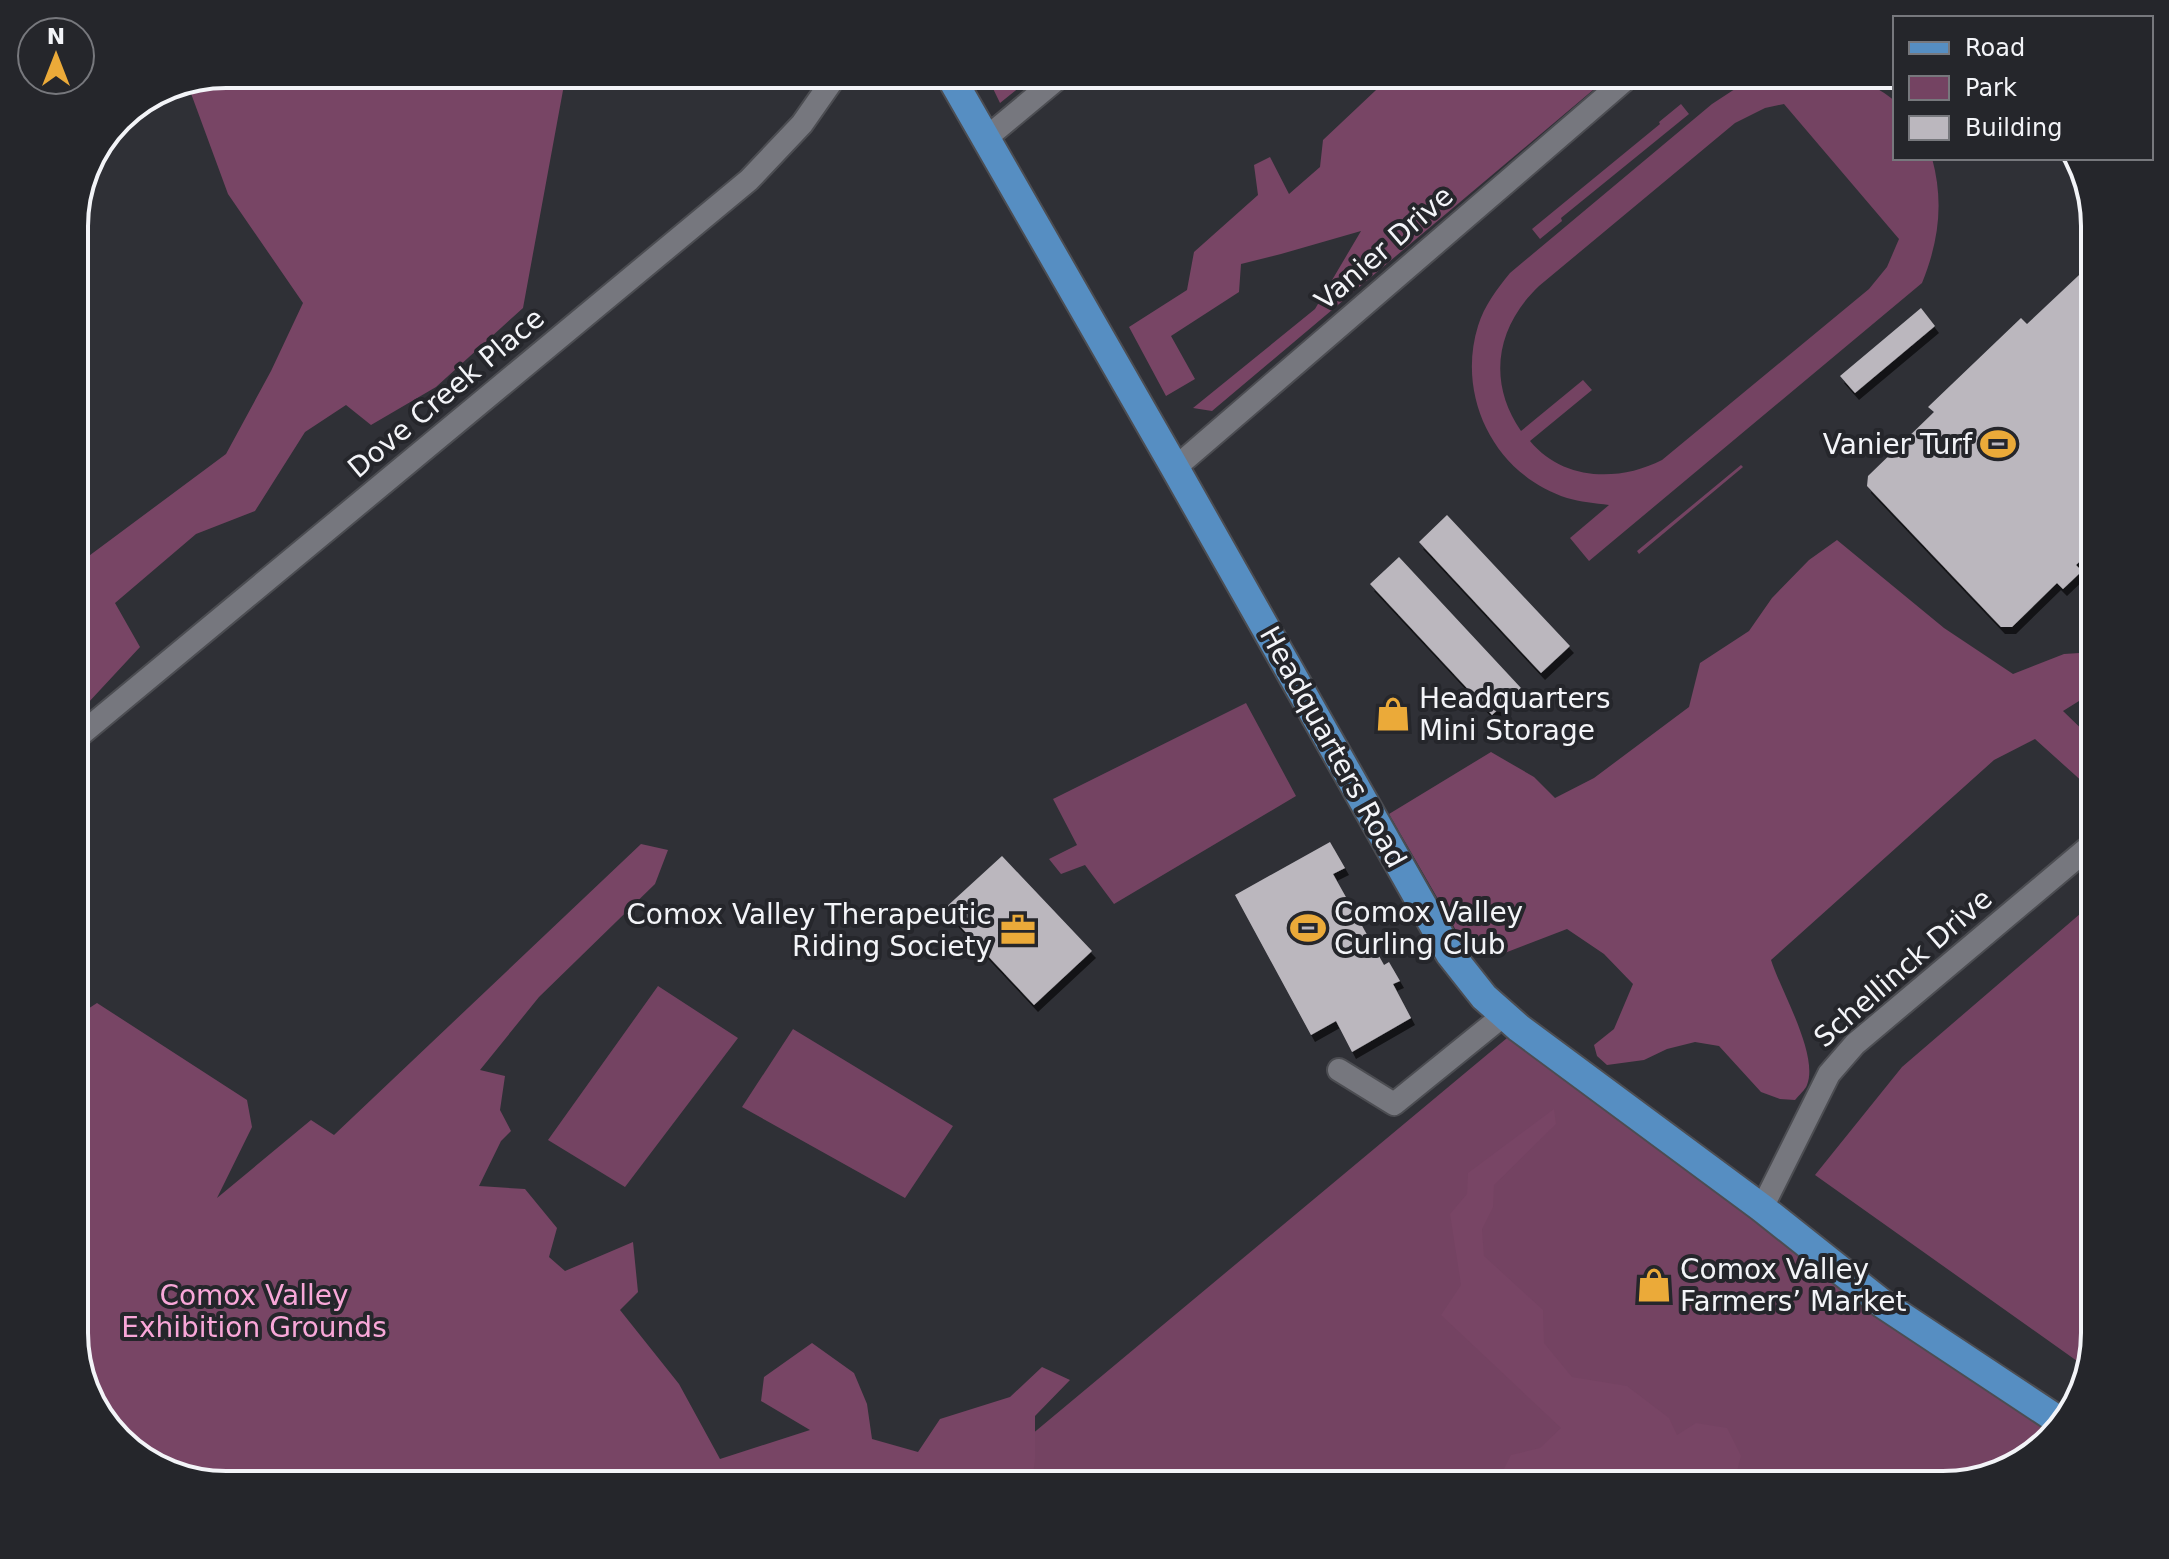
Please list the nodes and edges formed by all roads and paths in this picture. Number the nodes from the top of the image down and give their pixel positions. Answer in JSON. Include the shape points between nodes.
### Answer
{"nodes":[{"id":1,"x":827,"y":88,"type":"edge"},
{"id":2,"x":957,"y":88,"type":"edge"},
{"id":3,"x":1046,"y":88,"type":"edge"},
{"id":4,"x":1616,"y":88,"type":"edge"},
{"id":5,"x":985,"y":139,"type":"junction"},
{"id":6,"x":1175,"y":468,"type":"junction"},
{"id":7,"x":88,"y":728,"type":"edge"},
{"id":8,"x":2081,"y":854,"type":"edge"},
{"id":9,"x":1504,"y":1015,"type":"junction"},
{"id":10,"x":1339,"y":1070,"type":"dead end"},
{"id":11,"x":1762,"y":1208,"type":"junction"},
{"id":12,"x":2052,"y":1416,"type":"edge"}],
"edges":[{"from":1,"to":7,"type":"street","name":"Dove Creek Place","via":[[802,124],[749,180]]},
{"from":2,"to":5,"type":"main road","name":"Headquarters Road"},
{"from":3,"to":5,"type":"street"},
{"from":4,"to":6,"type":"street","name":"Vanier Drive"},
{"from":5,"to":6,"type":"main road","name":"Headquarters Road"},
{"from":6,"to":9,"type":"main road","name":"Headquarters Road","via":[[1450,954]]},
{"from":8,"to":11,"type":"street","name":"Schellinck Drive","via":[[1855,1044],[1829,1074]]},
{"from":9,"to":10,"type":"street","via":[[1394,1104]]},
{"from":9,"to":11,"type":"main road","name":"Headquarters Road"},
{"from":11,"to":12,"type":"main road","name":"Headquarters Road","via":[[1883,1304]]}]}
